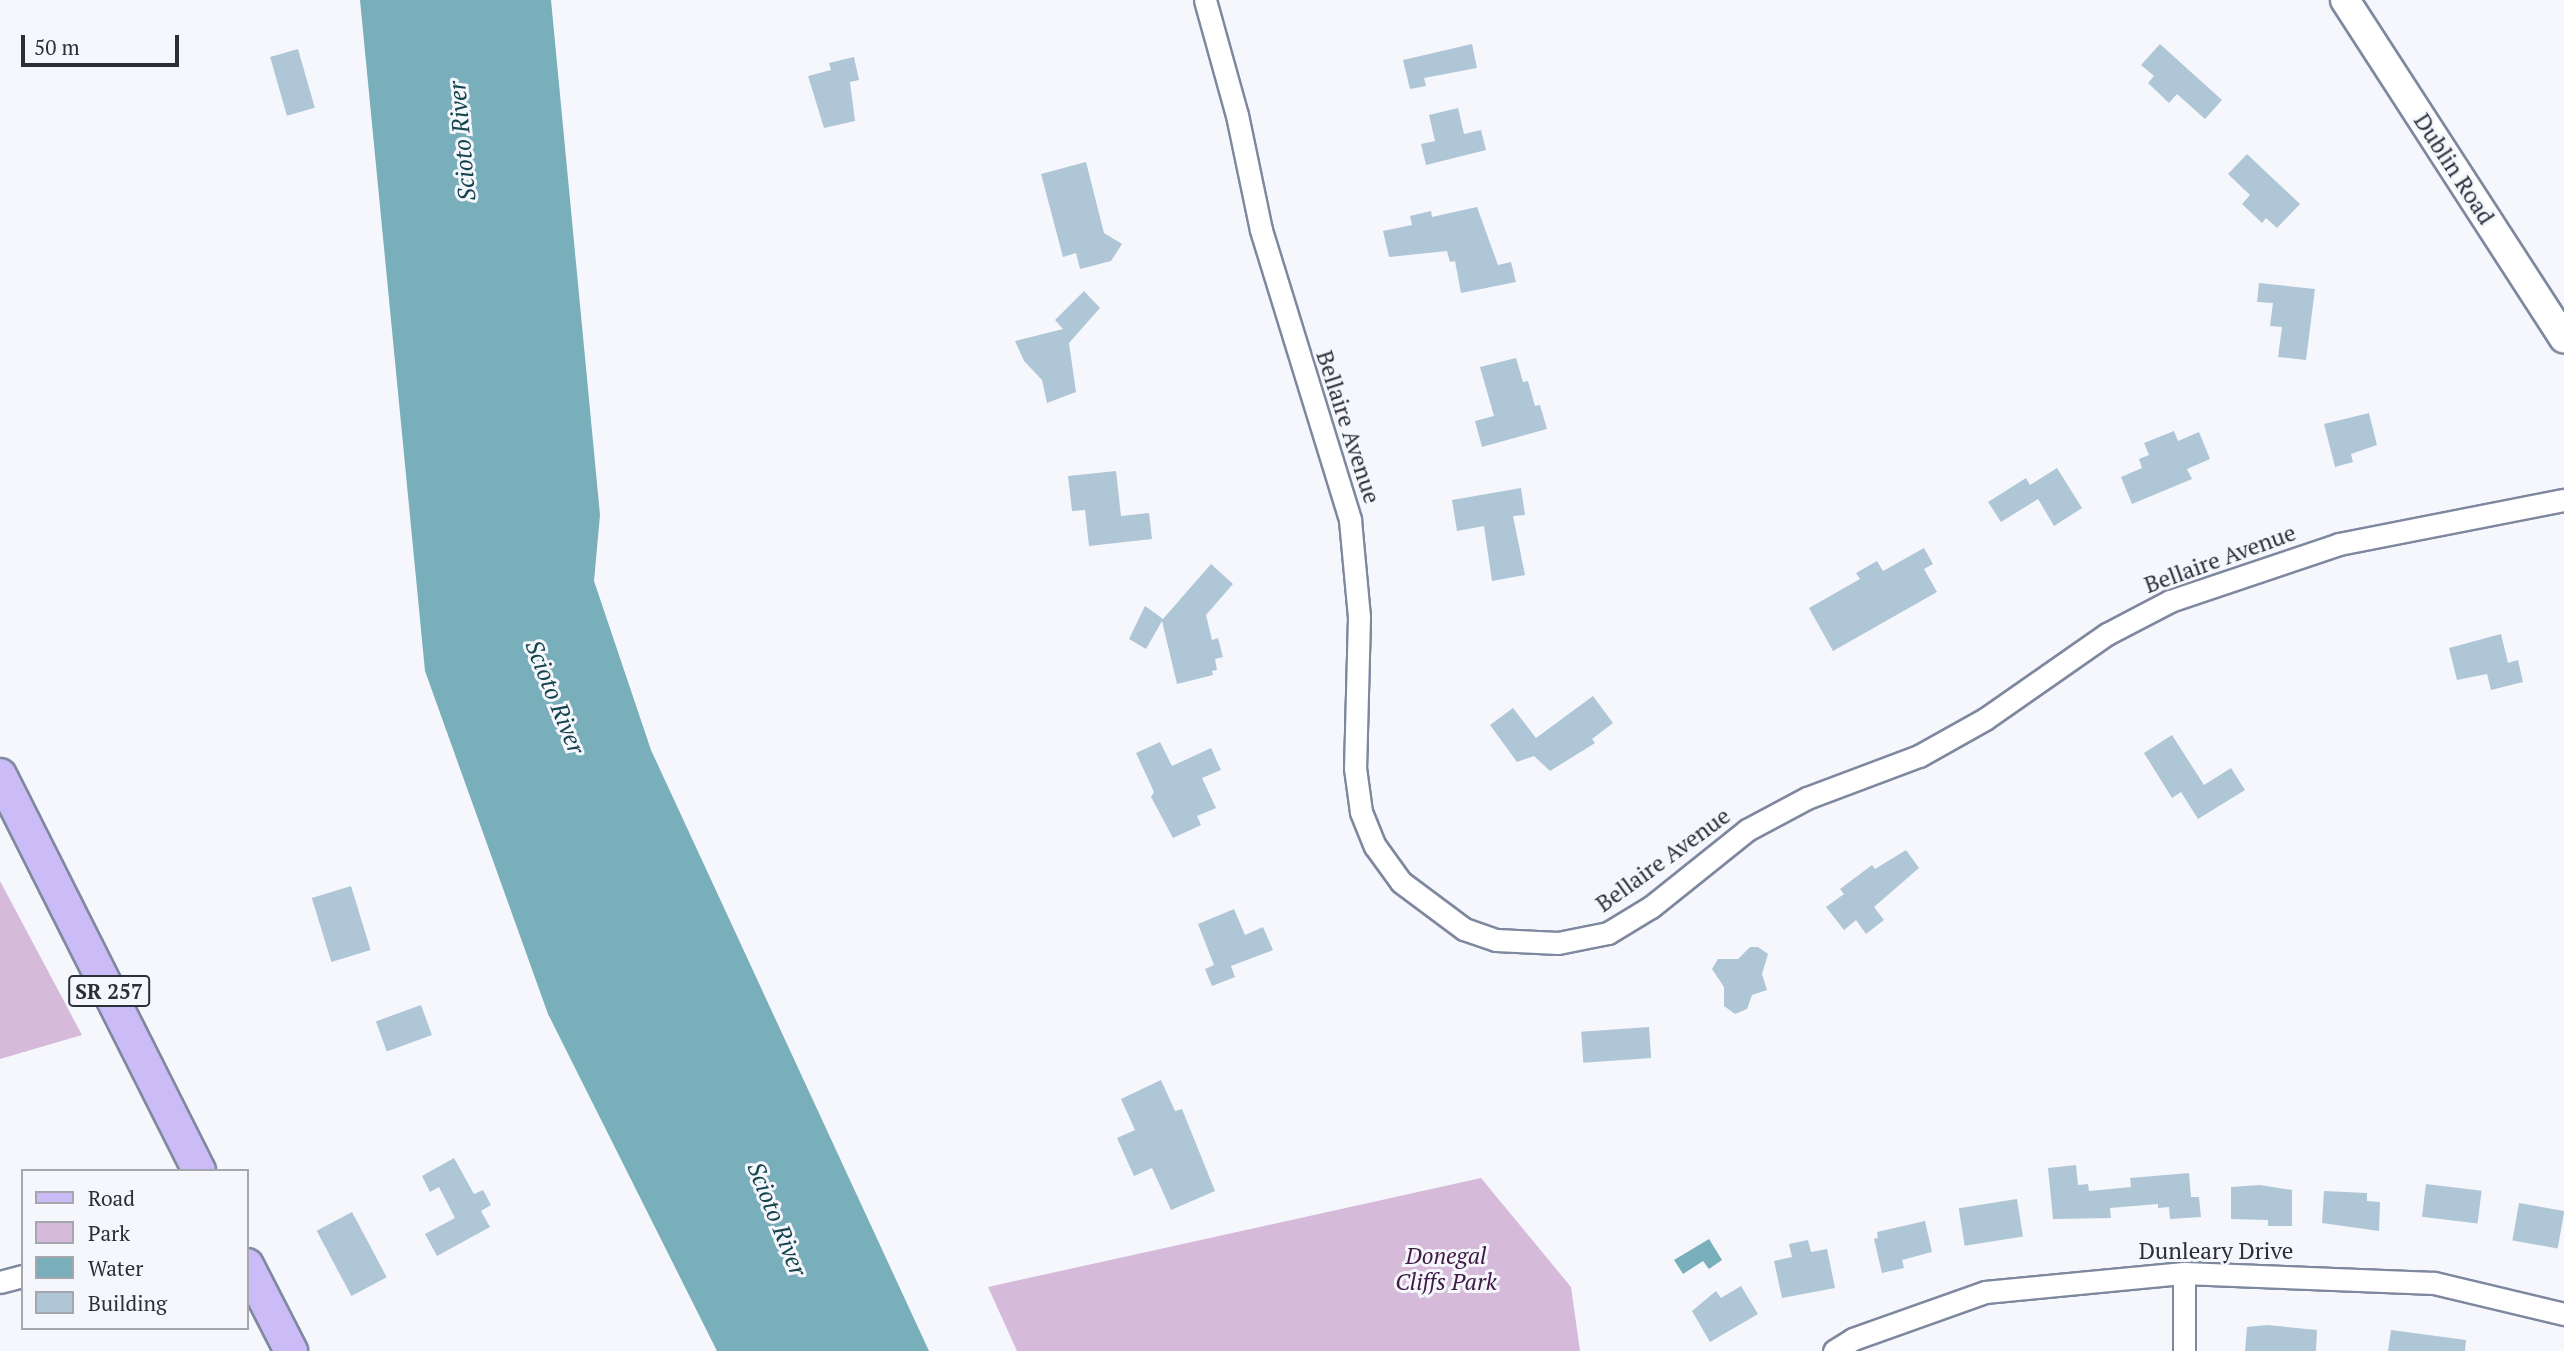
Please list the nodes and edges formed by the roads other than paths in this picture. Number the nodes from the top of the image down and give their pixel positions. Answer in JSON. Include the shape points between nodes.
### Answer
{"nodes":[{"id":1,"x":1205,"y":0,"type":"edge"},
{"id":2,"x":2345,"y":0,"type":"edge"},
{"id":3,"x":2564,"y":338,"type":"edge"},
{"id":4,"x":2564,"y":500,"type":"edge"},
{"id":5,"x":0,"y":775,"type":"edge"},
{"id":6,"x":198,"y":1169,"type":"edge"},
{"id":7,"x":248,"y":1267,"type":"edge"},
{"id":8,"x":2184,"y":1273,"type":"junction"},
{"id":9,"x":21,"y":1277,"type":"edge"},
{"id":10,"x":0,"y":1282,"type":"edge"},
{"id":11,"x":2564,"y":1314,"type":"edge"},
{"id":12,"x":291,"y":1351,"type":"edge"},
{"id":13,"x":1834,"y":1351,"type":"edge"},
{"id":14,"x":2184,"y":1351,"type":"edge"}],
"edges":[{"from":1,"to":4,"type":"street","name":"Bellaire Avenue","via":[[1237,115],[1261,230],[1350,520],[1359,617],[1354,768],[1361,812],[1375,846],[1401,882],[1464,929],[1496,940],[1558,943],[1608,933],[1651,907],[1747,830],[1807,797],[1919,756],[1985,719],[2107,634],[2171,601],[2339,544]]},
{"from":2,"to":3,"type":"main road","name":"Dublin Road"},
{"from":5,"to":6,"type":"main road","number":"SR 257"},
{"from":7,"to":12,"type":"main road"},
{"from":8,"to":11,"type":"street","name":"Dunleary Drive","via":[[2434,1283]]},
{"from":8,"to":13,"type":"street","name":"Dunleary Drive","via":[[1985,1292],[1853,1339]]},
{"from":8,"to":14,"type":"street"},
{"from":9,"to":10,"type":"street"}]}
